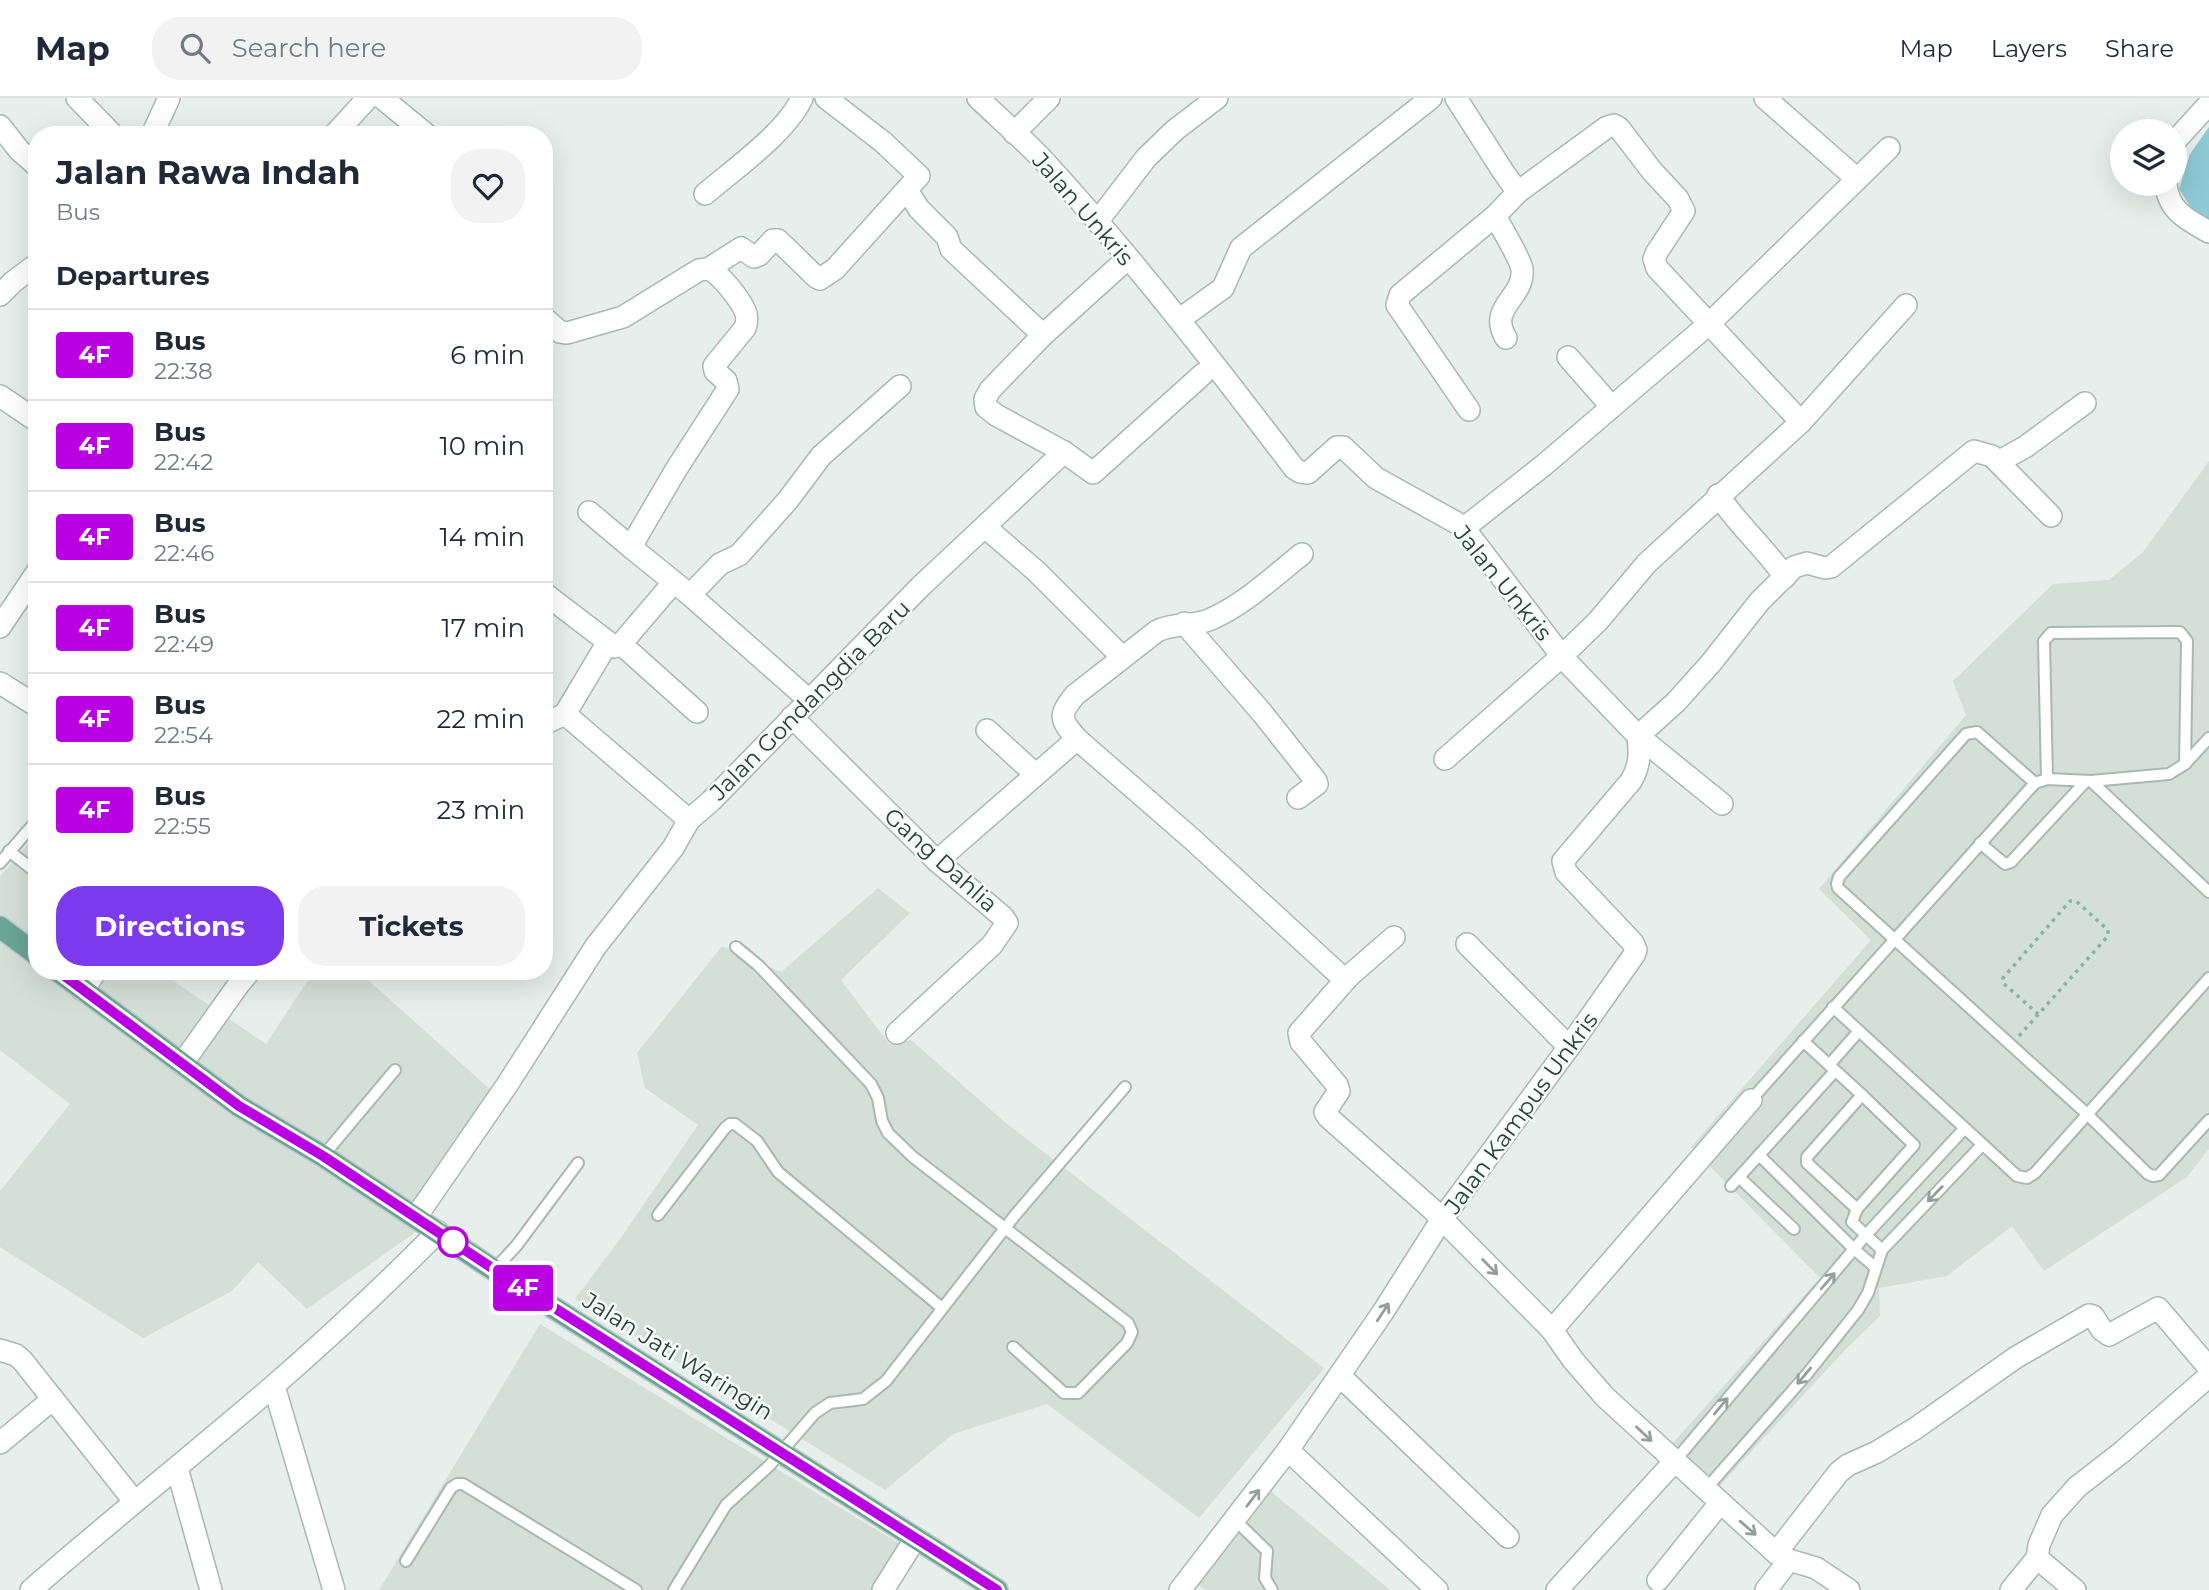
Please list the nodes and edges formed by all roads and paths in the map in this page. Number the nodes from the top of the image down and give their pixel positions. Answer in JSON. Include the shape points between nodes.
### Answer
{"nodes":[{"id":1,"x":77,"y":98,"type":"edge"},
{"id":2,"x":169,"y":98,"type":"edge"},
{"id":3,"x":368,"y":98,"type":"edge"},
{"id":4,"x":382,"y":98,"type":"edge"},
{"id":5,"x":802,"y":98,"type":"edge"},
{"id":6,"x":826,"y":98,"type":"edge"},
{"id":7,"x":978,"y":98,"type":"edge"},
{"id":8,"x":1049,"y":98,"type":"edge"},
{"id":9,"x":1217,"y":98,"type":"edge"},
{"id":10,"x":1431,"y":98,"type":"edge"},
{"id":11,"x":1456,"y":98,"type":"edge"},
{"id":12,"x":1765,"y":98,"type":"edge"},
{"id":13,"x":2209,"y":104,"type":"edge"},
{"id":14,"x":0,"y":126,"type":"edge"},
{"id":15,"x":104,"y":126,"type":"edge"},
{"id":16,"x":156,"y":126,"type":"edge"},
{"id":17,"x":342,"y":126,"type":"edge"},
{"id":18,"x":416,"y":126,"type":"edge"},
{"id":19,"x":2187,"y":128,"type":"edge"},
{"id":20,"x":1014,"y":133,"type":"junction"},
{"id":21,"x":1889,"y":148,"type":"dead end"},
{"id":22,"x":28,"y":158,"type":"edge"},
{"id":23,"x":1857,"y":179,"type":"junction"},
{"id":24,"x":907,"y":190,"type":"junction"},
{"id":25,"x":1518,"y":192,"type":"junction"},
{"id":26,"x":705,"y":194,"type":"dead end"},
{"id":27,"x":2169,"y":196,"type":"edge"},
{"id":28,"x":1495,"y":216,"type":"junction"},
{"id":29,"x":1097,"y":222,"type":"junction"},
{"id":30,"x":2209,"y":232,"type":"edge"},
{"id":31,"x":1127,"y":259,"type":"junction"},
{"id":32,"x":708,"y":269,"type":"junction"},
{"id":33,"x":28,"y":271,"type":"edge"},
{"id":34,"x":0,"y":295,"type":"edge"},
{"id":35,"x":1906,"y":305,"type":"dead end"},
{"id":36,"x":1180,"y":319,"type":"junction"},
{"id":37,"x":1710,"y":323,"type":"junction"},
{"id":38,"x":553,"y":326,"type":"edge"},
{"id":39,"x":1042,"y":335,"type":"junction"},
{"id":40,"x":1506,"y":338,"type":"dead end"},
{"id":41,"x":1568,"y":357,"type":"dead end"},
{"id":42,"x":1203,"y":374,"type":"dead end"},
{"id":43,"x":900,"y":386,"type":"dead end"},
{"id":44,"x":0,"y":396,"type":"edge"},
{"id":45,"x":2085,"y":403,"type":"dead end"},
{"id":46,"x":1611,"y":406,"type":"junction"},
{"id":47,"x":1469,"y":410,"type":"dead end"},
{"id":48,"x":28,"y":415,"type":"edge"},
{"id":49,"x":1801,"y":422,"type":"junction"},
{"id":50,"x":1064,"y":452,"type":"junction"},
{"id":51,"x":1998,"y":461,"type":"junction"},
{"id":52,"x":1718,"y":495,"type":"junction"},
{"id":53,"x":589,"y":512,"type":"dead end"},
{"id":54,"x":2051,"y":516,"type":"dead end"},
{"id":55,"x":985,"y":527,"type":"junction"},
{"id":56,"x":1464,"y":528,"type":"junction"},
{"id":57,"x":634,"y":549,"type":"junction"},
{"id":58,"x":1302,"y":554,"type":"dead end"},
{"id":59,"x":1785,"y":576,"type":"junction"},
{"id":60,"x":28,"y":585,"type":"edge"},
{"id":61,"x":682,"y":589,"type":"junction"},
{"id":62,"x":553,"y":599,"type":"edge"},
{"id":63,"x":1184,"y":623,"type":"junction"},
{"id":64,"x":0,"y":627,"type":"edge"},
{"id":65,"x":614,"y":643,"type":"junction"},
{"id":66,"x":1562,"y":656,"type":"junction"},
{"id":67,"x":1122,"y":657,"type":"junction"},
{"id":68,"x":0,"y":683,"type":"edge"},
{"id":69,"x":28,"y":700,"type":"edge"},
{"id":70,"x":809,"y":700,"type":"junction"},
{"id":71,"x":697,"y":712,"type":"dead end"},
{"id":72,"x":565,"y":714,"type":"junction"},
{"id":73,"x":792,"y":717,"type":"junction"},
{"id":74,"x":553,"y":720,"type":"edge"},
{"id":75,"x":987,"y":730,"type":"dead end"},
{"id":76,"x":1638,"y":736,"type":"junction"},
{"id":77,"x":2209,"y":738,"type":"edge"},
{"id":78,"x":1077,"y":739,"type":"junction"},
{"id":79,"x":1445,"y":760,"type":"dead end"},
{"id":80,"x":2185,"y":764,"type":"junction"},
{"id":81,"x":1035,"y":774,"type":"junction"},
{"id":82,"x":2048,"y":779,"type":"junction"},
{"id":83,"x":2088,"y":781,"type":"junction"},
{"id":84,"x":2035,"y":783,"type":"junction"},
{"id":85,"x":1298,"y":798,"type":"dead end"},
{"id":86,"x":1722,"y":804,"type":"dead end"},
{"id":87,"x":689,"y":820,"type":"junction"},
{"id":88,"x":28,"y":830,"type":"edge"},
{"id":89,"x":1980,"y":844,"type":"junction"},
{"id":90,"x":9,"y":851,"type":"junction"},
{"id":91,"x":937,"y":861,"type":"junction"},
{"id":92,"x":0,"y":863,"type":"edge"},
{"id":93,"x":28,"y":866,"type":"edge"},
{"id":94,"x":2209,"y":892,"type":"edge"},
{"id":95,"x":0,"y":927,"type":"edge"},
{"id":96,"x":1394,"y":937,"type":"dead end"},
{"id":97,"x":1894,"y":940,"type":"junction"},
{"id":98,"x":1467,"y":944,"type":"dead end"},
{"id":99,"x":736,"y":947,"type":"dead end"},
{"id":100,"x":28,"y":948,"type":"edge"},
{"id":101,"x":2209,"y":978,"type":"edge"},
{"id":102,"x":70,"y":980,"type":"edge"},
{"id":103,"x":90,"y":980,"type":"edge"},
{"id":104,"x":242,"y":980,"type":"edge"},
{"id":105,"x":1345,"y":980,"type":"junction"},
{"id":106,"x":83,"y":990,"type":"junction"},
{"id":107,"x":1833,"y":1006,"type":"junction"},
{"id":108,"x":2038,"y":1014,"type":"junction"},
{"id":109,"x":1859,"y":1031,"type":"junction"},
{"id":110,"x":897,"y":1033,"type":"dead end"},
{"id":111,"x":1803,"y":1041,"type":"junction"},
{"id":112,"x":2010,"y":1046,"type":"junction"},
{"id":113,"x":1569,"y":1047,"type":"junction"},
{"id":114,"x":182,"y":1064,"type":"junction"},
{"id":115,"x":1832,"y":1068,"type":"junction"},
{"id":116,"x":395,"y":1070,"type":"dead end"},
{"id":117,"x":1125,"y":1087,"type":"dead end"},
{"id":118,"x":1862,"y":1095,"type":"junction"},
{"id":119,"x":1751,"y":1100,"type":"joint"},
{"id":120,"x":2087,"y":1114,"type":"junction"},
{"id":121,"x":2209,"y":1121,"type":"edge"},
{"id":122,"x":1964,"y":1129,"type":"junction"},
{"id":123,"x":1982,"y":1145,"type":"junction"},
{"id":124,"x":1759,"y":1155,"type":"junction"},
{"id":125,"x":323,"y":1156,"type":"junction"},
{"id":126,"x":578,"y":1163,"type":"dead end"},
{"id":127,"x":1740,"y":1178,"type":"junction"},
{"id":128,"x":1731,"y":1186,"type":"dead end"},
{"id":129,"x":1857,"y":1209,"type":"junction"},
{"id":130,"x":658,"y":1215,"type":"dead end"},
{"id":131,"x":415,"y":1217,"type":"junction"},
{"id":132,"x":1442,"y":1219,"type":"junction"},
{"id":133,"x":1005,"y":1229,"type":"junction"},
{"id":134,"x":1794,"y":1230,"type":"dead end"},
{"id":135,"x":438,"y":1232,"type":"junction"},
{"id":136,"x":1865,"y":1236,"type":"junction"},
{"id":137,"x":1855,"y":1250,"type":"junction"},
{"id":138,"x":1882,"y":1250,"type":"junction"},
{"id":139,"x":1875,"y":1267,"type":"junction"},
{"id":140,"x":495,"y":1270,"type":"junction"},
{"id":141,"x":942,"y":1308,"type":"junction"},
{"id":142,"x":1552,"y":1329,"type":"junction"},
{"id":143,"x":1013,"y":1347,"type":"dead end"},
{"id":144,"x":0,"y":1350,"type":"edge"},
{"id":145,"x":2209,"y":1368,"type":"edge"},
{"id":146,"x":1340,"y":1376,"type":"junction"},
{"id":147,"x":2209,"y":1376,"type":"edge"},
{"id":148,"x":274,"y":1386,"type":"junction"},
{"id":149,"x":54,"y":1399,"type":"junction"},
{"id":150,"x":0,"y":1443,"type":"edge"},
{"id":151,"x":1288,"y":1450,"type":"junction"},
{"id":152,"x":782,"y":1452,"type":"junction"},
{"id":153,"x":1674,"y":1462,"type":"junction"},
{"id":154,"x":177,"y":1468,"type":"junction"},
{"id":155,"x":1712,"y":1496,"type":"junction"},
{"id":156,"x":134,"y":1501,"type":"junction"},
{"id":157,"x":1236,"y":1521,"type":"junction"},
{"id":158,"x":1508,"y":1537,"type":"dead end"},
{"id":159,"x":915,"y":1539,"type":"junction"},
{"id":160,"x":1782,"y":1556,"type":"junction"},
{"id":161,"x":2037,"y":1558,"type":"junction"},
{"id":162,"x":407,"y":1561,"type":"dead end"},
{"id":163,"x":1658,"y":1580,"type":"dead end"},
{"id":164,"x":31,"y":1590,"type":"edge"},
{"id":165,"x":211,"y":1590,"type":"edge"},
{"id":166,"x":334,"y":1590,"type":"edge"},
{"id":167,"x":636,"y":1590,"type":"edge"},
{"id":168,"x":674,"y":1590,"type":"edge"},
{"id":169,"x":883,"y":1590,"type":"edge"},
{"id":170,"x":997,"y":1590,"type":"edge"},
{"id":171,"x":1180,"y":1590,"type":"edge"},
{"id":172,"x":1272,"y":1590,"type":"edge"},
{"id":173,"x":1437,"y":1590,"type":"edge"},
{"id":174,"x":1557,"y":1590,"type":"edge"},
{"id":175,"x":1766,"y":1590,"type":"edge"},
{"id":176,"x":1849,"y":1590,"type":"edge"},
{"id":177,"x":2011,"y":1590,"type":"edge"},
{"id":178,"x":2075,"y":1590,"type":"edge"}],
"edges":[{"from":1,"to":15,"type":"street"},
{"from":2,"to":16,"type":"street"},
{"from":3,"to":17,"type":"street"},
{"from":4,"to":18,"type":"street"},
{"from":5,"to":26,"type":"street","via":[[772,136]]},
{"from":6,"to":24,"type":"street","via":[[919,176]]},
{"from":7,"to":20,"type":"street","name":"Jalan Unkris"},
{"from":8,"to":20,"type":"street"},
{"from":9,"to":29,"type":"street","via":[[1146,158]]},
{"from":10,"to":36,"type":"street","via":[[1241,248],[1223,288]]},
{"from":11,"to":25,"type":"street"},
{"from":12,"to":23,"type":"street"},
{"from":13,"to":19,"type":"street"},
{"from":14,"to":22,"type":"street"},
{"from":20,"to":29,"type":"street","name":"Jalan Unkris"},
{"from":21,"to":23,"type":"street"},
{"from":23,"to":37,"type":"street"},
{"from":24,"to":32,"type":"street","via":[[835,269],[820,279],[778,240],[754,257],[741,248]]},
{"from":24,"to":39,"type":"street","via":[[947,237],[951,249]]},
{"from":25,"to":28,"type":"street"},
{"from":25,"to":37,"type":"street","via":[[1607,127],[1619,128],[1684,211],[1657,252],[1657,268]]},
{"from":27,"to":30,"type":"street","via":[[2186,220]]},
{"from":28,"to":40,"type":"street","via":[[1522,267],[1521,284],[1500,315]]},
{"from":28,"to":47,"type":"street","via":[[1409,285],[1397,304]]},
{"from":29,"to":31,"type":"street","name":"Jalan Unkris"},
{"from":31,"to":36,"type":"street","name":"Jalan Unkris"},
{"from":31,"to":39,"type":"street"},
{"from":32,"to":38,"type":"street","via":[[699,270],[623,317],[567,333]]},
{"from":32,"to":57,"type":"street","via":[[716,271],[746,312],[746,328],[714,366],[728,389],[677,468]]},
{"from":33,"to":34,"type":"street"},
{"from":35,"to":49,"type":"street"},
{"from":36,"to":56,"type":"street","name":"Jalan Unkris","via":[[1294,468],[1308,473],[1337,447],[1343,447],[1376,478]]},
{"from":37,"to":46,"type":"street"},
{"from":37,"to":49,"type":"street"},
{"from":39,"to":50,"type":"street","via":[[990,390],[986,407]]},
{"from":41,"to":46,"type":"street"},
{"from":42,"to":50,"type":"street","via":[[1093,474]]},
{"from":43,"to":61,"type":"street","via":[[821,456],[739,555]]},
{"from":44,"to":48,"type":"street"},
{"from":45,"to":51,"type":"street"},
{"from":46,"to":56,"type":"street"},
{"from":49,"to":52,"type":"street"},
{"from":50,"to":55,"type":"street","name":"Jalan Gondangdia Baru"},
{"from":51,"to":54,"type":"street"},
{"from":51,"to":59,"type":"street","via":[[1974,451],[1831,567],[1800,564]]},
{"from":52,"to":59,"type":"street"},
{"from":52,"to":66,"type":"street","via":[[1647,563]]},
{"from":53,"to":57,"type":"street"},
{"from":55,"to":67,"type":"street","via":[[1036,570]]},
{"from":55,"to":70,"type":"street","name":"Jalan Gondangdia Baru"},
{"from":56,"to":66,"type":"street","name":"Jalan Unkris"},
{"from":57,"to":61,"type":"street"},
{"from":58,"to":63,"type":"street","via":[[1210,620]]},
{"from":59,"to":76,"type":"street","via":[[1676,702]]},
{"from":60,"to":64,"type":"street"},
{"from":61,"to":65,"type":"street"},
{"from":61,"to":70,"type":"street"},
{"from":62,"to":65,"type":"street"},
{"from":63,"to":67,"type":"street","via":[[1157,631]]},
{"from":63,"to":85,"type":"street","via":[[1316,781]]},
{"from":65,"to":71,"type":"street"},
{"from":65,"to":72,"type":"street"},
{"from":66,"to":76,"type":"street","name":"Jalan Unkris"},
{"from":66,"to":79,"type":"street"},
{"from":67,"to":78,"type":"street","via":[[1065,707],[1064,723]]},
{"from":68,"to":69,"type":"street"},
{"from":70,"to":73,"type":"street","name":"Jalan Gondangdia Baru"},
{"from":72,"to":74,"type":"street"},
{"from":72,"to":87,"type":"street"},
{"from":73,"to":87,"type":"street","name":"Jalan Gondangdia Baru"},
{"from":73,"to":91,"type":"street","name":"Gang Dahlia"},
{"from":75,"to":81,"type":"street"},
{"from":76,"to":86,"type":"street","name":"Jalan Unkris"},
{"from":76,"to":113,"type":"street","name":"Jalan Kampus Unkris","via":[[1638,770],[1563,861],[1566,872],[1636,950]]},
{"from":77,"to":80,"type":"lane"},
{"from":78,"to":81,"type":"street"},
{"from":78,"to":105,"type":"street"},
{"from":80,"to":82,"type":"lane","via":[[2187,641],[2180,632],[2051,633],[2044,641]]},
{"from":80,"to":83,"type":"lane","via":[[2169,774]]},
{"from":81,"to":91,"type":"street"},
{"from":82,"to":83,"type":"lane"},
{"from":82,"to":84,"type":"lane"},
{"from":83,"to":89,"type":"lane","via":[[2011,862],[2005,864]]},
{"from":83,"to":94,"type":"lane"},
{"from":84,"to":89,"type":"lane"},
{"from":84,"to":97,"type":"lane","via":[[1978,732],[1966,734],[1837,884]]},
{"from":87,"to":131,"type":"street","name":"Jalan Gondangdia Baru","via":[[673,848],[596,946]]},
{"from":88,"to":90,"type":"lane"},
{"from":89,"to":97,"type":"lane"},
{"from":90,"to":92,"type":"lane"},
{"from":90,"to":93,"type":"lane"},
{"from":91,"to":110,"type":"street","name":"Gang Dahlia","via":[[1007,923],[992,945]]},
{"from":95,"to":100,"type":"main road"},
{"from":96,"to":105,"type":"street"},
{"from":97,"to":107,"type":"lane"},
{"from":97,"to":112,"type":"lane"},
{"from":98,"to":113,"type":"street"},
{"from":99,"to":133,"type":"lane","via":[[871,1084],[888,1133]]},
{"from":101,"to":120,"type":"lane"},
{"from":102,"to":106,"type":"main road","name":"Jalan Jati Waringin"},
{"from":103,"to":106,"type":"street"},
{"from":104,"to":114,"type":"street"},
{"from":105,"to":132,"type":"street","via":[[1299,1033],[1339,1091],[1325,1112]]},
{"from":106,"to":114,"type":"main road","name":"Jalan Jati Waringin"},
{"from":107,"to":109,"type":"lane"},
{"from":107,"to":111,"type":"lane"},
{"from":108,"to":108,"type":"path","via":[[2003,978],[2070,901],[2076,901],[2109,932]]},
{"from":108,"to":112,"type":"path"},
{"from":109,"to":115,"type":"lane"},
{"from":109,"to":122,"type":"lane"},
{"from":111,"to":115,"type":"lane"},
{"from":111,"to":119,"type":"lane"},
{"from":112,"to":120,"type":"lane"},
{"from":113,"to":132,"type":"street","name":"Jalan Kampus Unkris"},
{"from":114,"to":125,"type":"main road","name":"Jalan Jati Waringin","via":[[239,1106]]},
{"from":115,"to":118,"type":"lane"},
{"from":115,"to":124,"type":"lane"},
{"from":116,"to":125,"type":"lane"},
{"from":117,"to":133,"type":"lane"},
{"from":118,"to":129,"type":"lane","via":[[1806,1160]]},
{"from":118,"to":129,"type":"lane","via":[[1914,1145]]},
{"from":119,"to":142,"type":"street"},
{"from":120,"to":121,"type":"lane","via":[[2153,1176]]},
{"from":120,"to":123,"type":"lane","via":[[2026,1178],[2017,1176]]},
{"from":122,"to":123,"type":"lane"},
{"from":122,"to":136,"type":"lane"},
{"from":123,"to":138,"type":"lane","one_way":true},
{"from":124,"to":127,"type":"lane"},
{"from":124,"to":137,"type":"lane"},
{"from":125,"to":131,"type":"main road","name":"Jalan Jati Waringin"},
{"from":126,"to":140,"type":"lane"},
{"from":127,"to":128,"type":"lane"},
{"from":127,"to":134,"type":"lane"},
{"from":129,"to":136,"type":"lane","via":[[1852,1222]]},
{"from":130,"to":141,"type":"lane","via":[[725,1128],[735,1124],[757,1141],[778,1172]]},
{"from":131,"to":135,"type":"main road","name":"Jalan Jati Waringin"},
{"from":132,"to":142,"type":"street","name":"Jalan Kampus Unkris","one_way":true},
{"from":146,"to":132,"type":"street","one_way":true},
{"from":133,"to":141,"type":"lane"},
{"from":133,"to":143,"type":"lane","via":[[1128,1323],[1132,1332],[1127,1343],[1071,1395],[1063,1393]]},
{"from":135,"to":140,"type":"main road","name":"Jalan Jati Waringin"},
{"from":135,"to":148,"type":"street"},
{"from":136,"to":137,"type":"lane"},
{"from":136,"to":138,"type":"lane"},
{"from":137,"to":139,"type":"lane"},
{"from":153,"to":137,"type":"lane","one_way":true},
{"from":138,"to":139,"type":"lane"},
{"from":139,"to":155,"type":"lane","one_way":true,"via":[[1858,1310]]},
{"from":140,"to":152,"type":"main road","name":"Jalan Jati Waringin"},
{"from":141,"to":152,"type":"lane","via":[[871,1395],[822,1406]]},
{"from":142,"to":153,"type":"street","name":"Jalan Kampus Unkris","one_way":true,"via":[[1605,1397]]},
{"from":144,"to":149,"type":"street","via":[[22,1360]]},
{"from":145,"to":160,"type":"street","via":[[2158,1308],[2109,1335],[2089,1315],[2007,1364],[1916,1429],[1839,1472]]},
{"from":146,"to":151,"type":"street"},
{"from":146,"to":158,"type":"street"},
{"from":147,"to":161,"type":"street","via":[[2077,1487],[2052,1515]]},
{"from":148,"to":154,"type":"street"},
{"from":148,"to":166,"type":"street"},
{"from":149,"to":150,"type":"street"},
{"from":149,"to":156,"type":"street"},
{"from":157,"to":151,"type":"street","one_way":true},
{"from":151,"to":173,"type":"street"},
{"from":152,"to":159,"type":"main road","name":"Jalan Jati Waringin"},
{"from":152,"to":168,"type":"lane","via":[[726,1505]]},
{"from":153,"to":155,"type":"street","name":"Jalan Kampus Unkris"},
{"from":153,"to":174,"type":"street"},
{"from":154,"to":156,"type":"street"},
{"from":154,"to":165,"type":"street"},
{"from":155,"to":160,"type":"street","name":"Jalan Kampus Unkris","one_way":true},
{"from":155,"to":163,"type":"street"},
{"from":156,"to":164,"type":"street"},
{"from":157,"to":171,"type":"street"},
{"from":157,"to":172,"type":"lane","via":[[1267,1551],[1265,1578]]},
{"from":159,"to":169,"type":"street"},
{"from":159,"to":170,"type":"main road","name":"Jalan Jati Waringin"},
{"from":160,"to":175,"type":"street"},
{"from":160,"to":176,"type":"street","via":[[1816,1568]]},
{"from":161,"to":177,"type":"street"},
{"from":161,"to":178,"type":"street"},
{"from":162,"to":167,"type":"lane","via":[[451,1488],[463,1484]]}]}
